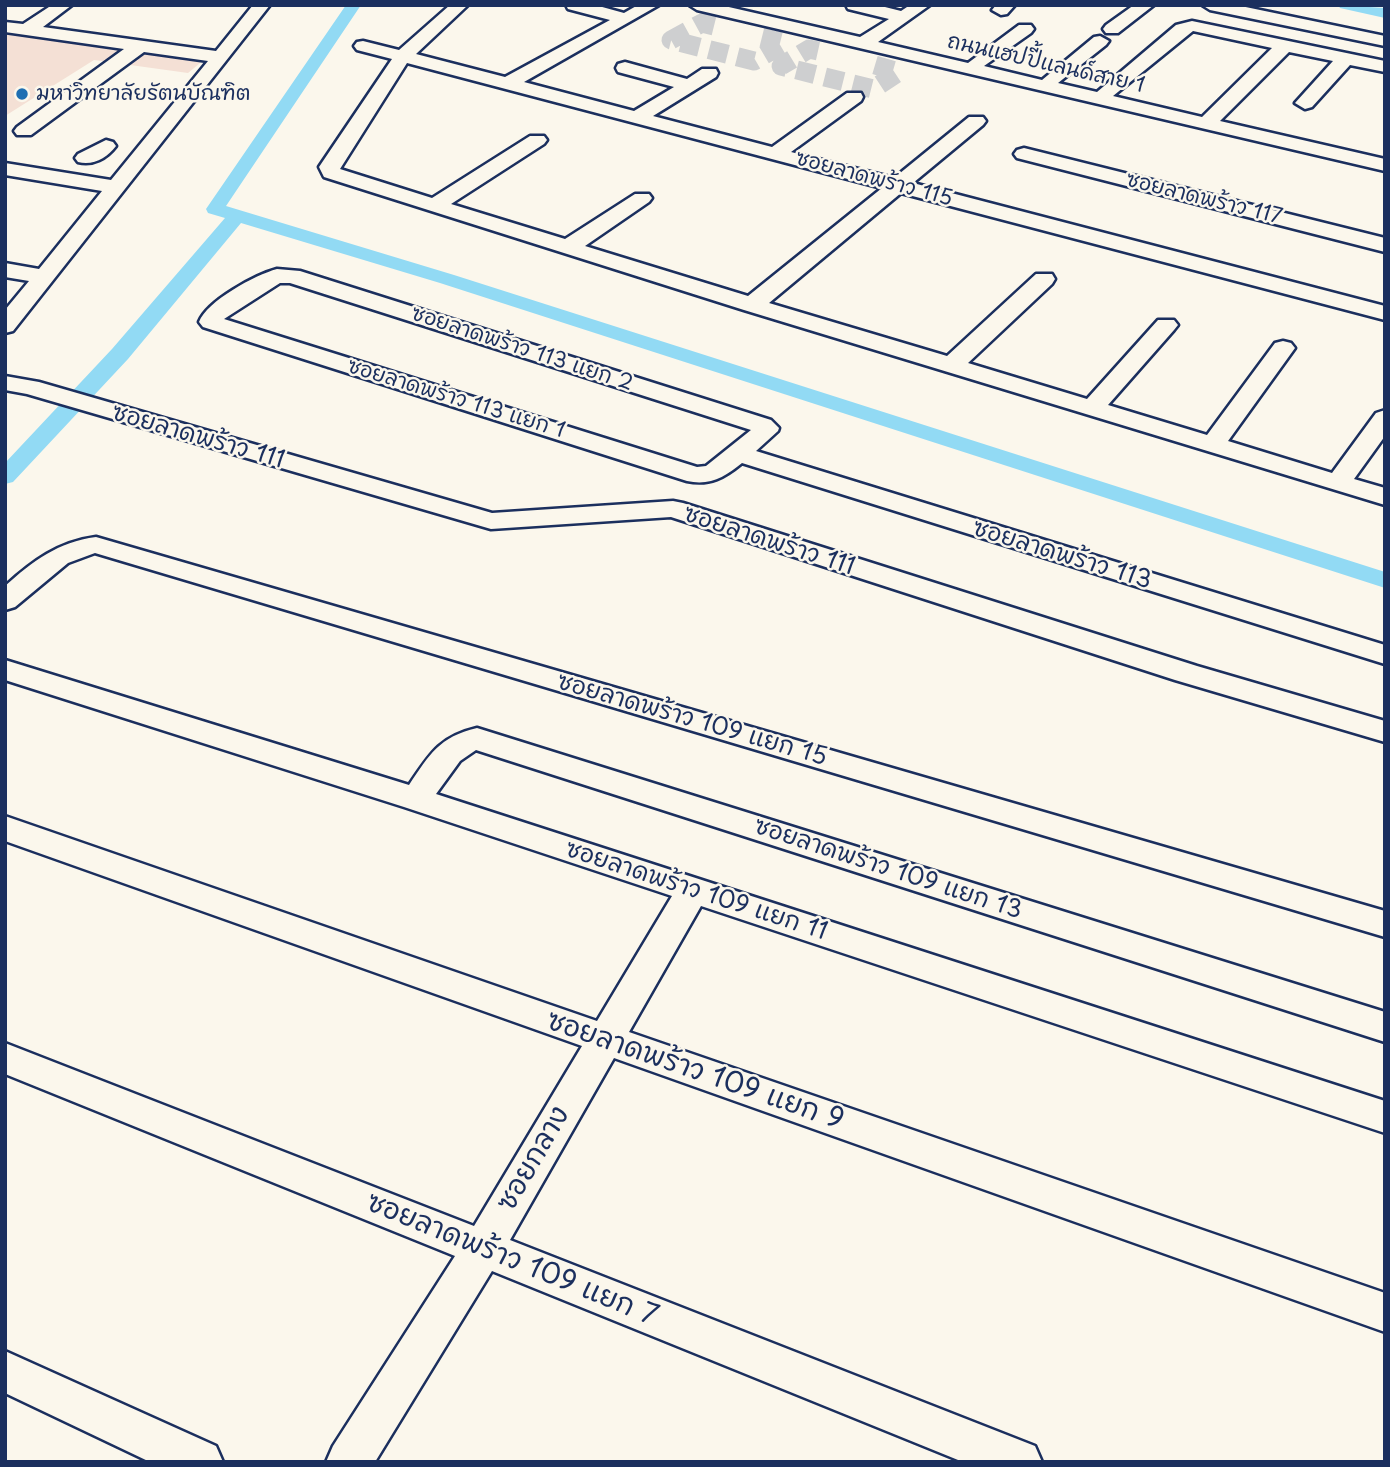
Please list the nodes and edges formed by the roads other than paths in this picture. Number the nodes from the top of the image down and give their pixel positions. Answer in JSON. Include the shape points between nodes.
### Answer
{"nodes":[{"id":1,"x":64,"y":5,"type":"edge"},
{"id":2,"x":262,"y":5,"type":"edge"},
{"id":3,"x":428,"y":5,"type":"edge"},
{"id":4,"x":574,"y":5,"type":"edge"},
{"id":5,"x":651,"y":5,"type":"edge"},
{"id":6,"x":697,"y":5,"type":"tunnel mouth"},
{"id":7,"x":729,"y":5,"type":"tunnel mouth"},
{"id":8,"x":854,"y":5,"type":"edge"},
{"id":9,"x":922,"y":5,"type":"edge"},
{"id":10,"x":1146,"y":5,"type":"edge"},
{"id":11,"x":1210,"y":5,"type":"edge"},
{"id":12,"x":457,"y":8,"type":"edge"},
{"id":13,"x":905,"y":17,"type":"junction"},
{"id":14,"x":753,"y":18,"type":"junction"},
{"id":15,"x":626,"y":19,"type":"junction"},
{"id":16,"x":5,"y":27,"type":"edge"},
{"id":17,"x":804,"y":27,"type":"junction"},
{"id":18,"x":1025,"y":29,"type":"dead end"},
{"id":19,"x":26,"y":30,"type":"junction"},
{"id":20,"x":732,"y":30,"type":"tunnel mouth"},
{"id":21,"x":1385,"y":41,"type":"edge"},
{"id":22,"x":1286,"y":45,"type":"junction"},
{"id":23,"x":140,"y":46,"type":"junction"},
{"id":24,"x":363,"y":46,"type":"dead end"},
{"id":25,"x":863,"y":50,"type":"junction"},
{"id":26,"x":818,"y":51,"type":"tunnel mouth"},
{"id":27,"x":403,"y":56,"type":"junction"},
{"id":28,"x":220,"y":57,"type":"junction"},
{"id":29,"x":1346,"y":58,"type":"junction"},
{"id":30,"x":977,"y":63,"type":"junction"},
{"id":31,"x":625,"y":68,"type":"dead end"},
{"id":32,"x":1385,"y":68,"type":"edge"},
{"id":33,"x":709,"y":73,"type":"dead end"},
{"id":34,"x":1051,"y":80,"type":"junction"},
{"id":35,"x":509,"y":83,"type":"junction"},
{"id":36,"x":689,"y":85,"type":"junction"},
{"id":37,"x":1106,"y":92,"type":"junction"},
{"id":38,"x":854,"y":97,"type":"dead end"},
{"id":39,"x":1304,"y":103,"type":"dead end"},
{"id":40,"x":637,"y":117,"type":"junction"},
{"id":41,"x":1210,"y":120,"type":"junction"},
{"id":42,"x":976,"y":121,"type":"dead end"},
{"id":43,"x":24,"y":131,"type":"dead end"},
{"id":44,"x":537,"y":141,"type":"dead end"},
{"id":45,"x":106,"y":146,"type":"dead end"},
{"id":46,"x":776,"y":153,"type":"junction"},
{"id":47,"x":1024,"y":154,"type":"dead end"},
{"id":48,"x":1385,"y":155,"type":"edge"},
{"id":49,"x":85,"y":158,"type":"dead end"},
{"id":50,"x":1362,"y":160,"type":"junction"},
{"id":51,"x":1385,"y":165,"type":"edge"},
{"id":52,"x":5,"y":169,"type":"edge"},
{"id":53,"x":1385,"y":184,"type":"edge"},
{"id":54,"x":116,"y":187,"type":"junction"},
{"id":55,"x":897,"y":187,"type":"junction"},
{"id":56,"x":642,"y":198,"type":"dead end"},
{"id":57,"x":435,"y":205,"type":"junction"},
{"id":58,"x":1385,"y":245,"type":"edge"},
{"id":59,"x":568,"y":247,"type":"junction"},
{"id":60,"x":5,"y":270,"type":"edge"},
{"id":61,"x":45,"y":277,"type":"junction"},
{"id":62,"x":1044,"y":279,"type":"dead end"},
{"id":63,"x":243,"y":294,"type":"joint"},
{"id":64,"x":752,"y":305,"type":"junction"},
{"id":65,"x":1385,"y":313,"type":"edge"},
{"id":66,"x":1166,"y":325,"type":"dead end"},
{"id":67,"x":5,"y":326,"type":"edge"},
{"id":68,"x":1283,"y":348,"type":"dead end"},
{"id":69,"x":952,"y":365,"type":"junction"},
{"id":70,"x":5,"y":383,"type":"edge"},
{"id":71,"x":1092,"y":408,"type":"junction"},
{"id":72,"x":1385,"y":418,"type":"edge"},
{"id":73,"x":1213,"y":444,"type":"junction"},
{"id":74,"x":739,"y":454,"type":"junction"},
{"id":75,"x":1338,"y":483,"type":"junction"},
{"id":76,"x":1385,"y":497,"type":"edge"},
{"id":77,"x":9,"y":598,"type":"edge"},
{"id":78,"x":1385,"y":655,"type":"edge"},
{"id":79,"x":5,"y":670,"type":"edge"},
{"id":80,"x":1385,"y":732,"type":"edge"},
{"id":81,"x":416,"y":799,"type":"junction"},
{"id":82,"x":5,"y":828,"type":"edge"},
{"id":83,"x":694,"y":890,"type":"junction"},
{"id":84,"x":1385,"y":924,"type":"edge"},
{"id":85,"x":1385,"y":1027,"type":"edge"},
{"id":86,"x":604,"y":1040,"type":"junction"},
{"id":87,"x":5,"y":1058,"type":"edge"},
{"id":88,"x":1385,"y":1117,"type":"edge"},
{"id":89,"x":482,"y":1248,"type":"junction"},
{"id":90,"x":1385,"y":1313,"type":"edge"},
{"id":91,"x":5,"y":1371,"type":"edge"},
{"id":92,"x":200,"y":1462,"type":"edge"},
{"id":93,"x":349,"y":1462,"type":"edge"},
{"id":94,"x":1019,"y":1462,"type":"edge"}],
"edges":[{"from":1,"to":19,"type":"street"},
{"from":2,"to":28,"type":"street"},
{"from":3,"to":12,"type":"street"},
{"from":4,"to":15,"type":"street"},
{"from":5,"to":15,"type":"street"},
{"from":6,"to":14,"type":"street","name":"ถนนแฮปปี้แลนด์สาย 1"},
{"from":7,"to":17,"type":"street","name":"ถนนแฮปปี้แลนด์สาย 1"},
{"from":8,"to":13,"type":"street"},
{"from":9,"to":13,"type":"street"},
{"from":10,"to":34,"type":"street"},
{"from":11,"to":21,"type":"street"},
{"from":12,"to":27,"type":"street"},
{"from":13,"to":25,"type":"street"},
{"from":14,"to":17,"type":"street","name":"ถนนแฮปปี้แลนด์สาย 1"},
{"from":14,"to":20,"type":"street"},
{"from":15,"to":35,"type":"street"},
{"from":16,"to":19,"type":"street"},
{"from":17,"to":25,"type":"street","name":"ถนนแฮปปี้แลนด์สาย 1"},
{"from":18,"to":30,"type":"street"},
{"from":19,"to":23,"type":"street"},
{"from":22,"to":29,"type":"street"},
{"from":22,"to":37,"type":"street","via":[[1186,27]]},
{"from":22,"to":41,"type":"street"},
{"from":23,"to":28,"type":"street"},
{"from":23,"to":43,"type":"street"},
{"from":24,"to":27,"type":"street","name":"ซอยลาดพร้าว 115"},
{"from":25,"to":26,"type":"street"},
{"from":25,"to":30,"type":"street","name":"ถนนแฮปปี้แลนด์สาย 1"},
{"from":25,"to":41,"type":"street","name":"ถนนแฮปปี้แลนด์สาย 1"},
{"from":27,"to":35,"type":"street","name":"ซอยลาดพร้าว 115"},
{"from":27,"to":57,"type":"street","via":[[329,167],[339,176]]},
{"from":28,"to":54,"type":"street"},
{"from":29,"to":32,"type":"street"},
{"from":29,"to":39,"type":"street"},
{"from":30,"to":34,"type":"street","name":"ถนนแฮปปี้แลนด์สาย 1"},
{"from":31,"to":36,"type":"street"},
{"from":33,"to":36,"type":"street"},
{"from":34,"to":37,"type":"street","name":"ถนนแฮปปี้แลนด์สาย 1"},
{"from":35,"to":40,"type":"street","name":"ซอยลาดพร้าว 115"},
{"from":36,"to":40,"type":"street"},
{"from":37,"to":41,"type":"street","name":"ถนนแฮปปี้แลนด์สาย 1"},
{"from":38,"to":46,"type":"street"},
{"from":40,"to":46,"type":"street","name":"ซอยลาดพร้าว 115"},
{"from":41,"to":48,"type":"street","name":"ถนนแฮปปี้แลนด์สาย 1"},
{"from":41,"to":50,"type":"street","name":"ถนนแฮปปี้แลนด์สาย 1"},
{"from":42,"to":55,"type":"street"},
{"from":44,"to":57,"type":"street"},
{"from":45,"to":49,"type":"street"},
{"from":46,"to":55,"type":"street","name":"ซอยลาดพร้าว 115"},
{"from":47,"to":58,"type":"street","name":"ซอยลาดพร้าว 117"},
{"from":50,"to":51,"type":"street","name":"ถนนแฮปปี้แลนด์สาย 1"},
{"from":50,"to":53,"type":"street","via":[[1352,176]]},
{"from":52,"to":54,"type":"street"},
{"from":54,"to":61,"type":"street"},
{"from":55,"to":64,"type":"street"},
{"from":55,"to":65,"type":"street","name":"ซอยลาดพร้าว 115"},
{"from":56,"to":59,"type":"street"},
{"from":57,"to":59,"type":"street"},
{"from":59,"to":64,"type":"street"},
{"from":60,"to":61,"type":"street"},
{"from":61,"to":67,"type":"street"},
{"from":62,"to":69,"type":"street"},
{"from":63,"to":74,"type":"street","name":"ซอยลาดพร้าว 113 แยก 2","via":[[270,279],[292,276],[766,428]]},
{"from":63,"to":74,"type":"street","name":"ซอยลาดพร้าว 113 แยก 1","via":[[211,321],[696,475],[714,472]]},
{"from":64,"to":69,"type":"street"},
{"from":66,"to":71,"type":"street"},
{"from":68,"to":73,"type":"street"},
{"from":69,"to":71,"type":"street"},
{"from":70,"to":80,"type":"street","name":"ซอยลาดพร้าว 111","via":[[491,521],[673,509]]},
{"from":71,"to":73,"type":"street"},
{"from":72,"to":75,"type":"street"},
{"from":73,"to":75,"type":"street"},
{"from":74,"to":78,"type":"street","name":"ซอยลาดพร้าว 113"},
{"from":75,"to":76,"type":"street"},
{"from":77,"to":84,"type":"street","name":"ซอยลาดพร้าว 109 แยก 15","via":[[62,553],[96,545]]},
{"from":79,"to":81,"type":"street","name":"ซอยลาดพร้าว 109 แยก 11"},
{"from":81,"to":83,"type":"street","name":"ซอยลาดพร้าว 109 แยก 11"},
{"from":81,"to":85,"type":"street","name":"ซอยลาดพร้าว 109 แยก 13","via":[[453,747],[477,739]]},
{"from":82,"to":86,"type":"street","name":"ซอยลาดพร้าว 109 แยก 9"},
{"from":83,"to":86,"type":"street","name":"ซอยกลาง"},
{"from":83,"to":88,"type":"street","name":"ซอยลาดพร้าว 109 แยก 11"},
{"from":86,"to":89,"type":"street","name":"ซอยกลาง"},
{"from":86,"to":90,"type":"street","name":"ซอยลาดพร้าว 109 แยก 9"},
{"from":87,"to":89,"type":"street","name":"ซอยลาดพร้าว 109 แยก 7"},
{"from":89,"to":93,"type":"street","name":"ซอยกลาง"},
{"from":89,"to":94,"type":"street","name":"ซอยลาดพร้าว 109 แยก 7"},
{"from":91,"to":92,"type":"street"}]}
